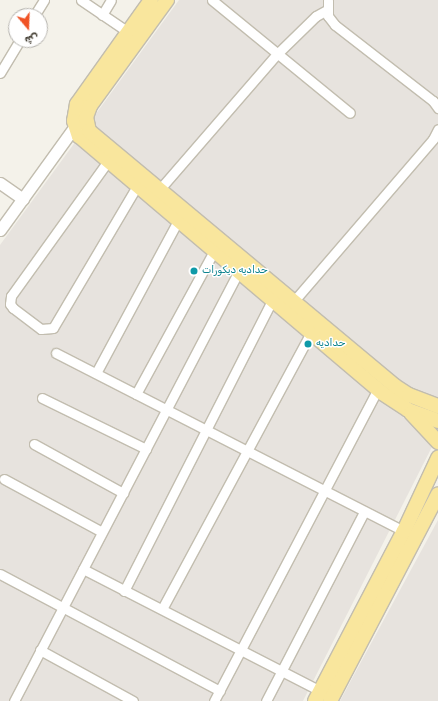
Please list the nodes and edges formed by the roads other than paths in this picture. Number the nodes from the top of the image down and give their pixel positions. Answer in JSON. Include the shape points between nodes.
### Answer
{"nodes":[{"id":1,"x":81,"y":0,"type":"edge"},
{"id":2,"x":111,"y":0,"type":"edge"},
{"id":3,"x":151,"y":0,"type":"edge"},
{"id":4,"x":167,"y":0,"type":"edge"},
{"id":5,"x":212,"y":0,"type":"edge"},
{"id":6,"x":328,"y":0,"type":"edge"},
{"id":7,"x":327,"y":10,"type":"junction"},
{"id":8,"x":102,"y":15,"type":"junction"},
{"id":9,"x":128,"y":32,"type":"junction"},
{"id":10,"x":15,"y":48,"type":"edge"},
{"id":11,"x":277,"y":54,"type":"junction"},
{"id":12,"x":0,"y":73,"type":"edge"},
{"id":13,"x":438,"y":108,"type":"edge"},
{"id":14,"x":350,"y":113,"type":"dead end"},
{"id":15,"x":80,"y":124,"type":"junction"},
{"id":16,"x":438,"y":129,"type":"edge"},
{"id":17,"x":108,"y":161,"type":"junction"},
{"id":18,"x":0,"y":183,"type":"edge"},
{"id":19,"x":137,"y":186,"type":"junction"},
{"id":20,"x":159,"y":190,"type":"junction"},
{"id":21,"x":23,"y":199,"type":"junction"},
{"id":22,"x":178,"y":221,"type":"junction"},
{"id":23,"x":0,"y":230,"type":"edge"},
{"id":24,"x":214,"y":251,"type":"junction"},
{"id":25,"x":238,"y":272,"type":"junction"},
{"id":26,"x":272,"y":300,"type":"junction"},
{"id":27,"x":293,"y":302,"type":"junction"},
{"id":28,"x":311,"y":332,"type":"junction"},
{"id":29,"x":56,"y":353,"type":"dead end"},
{"id":30,"x":96,"y":373,"type":"junction"},
{"id":31,"x":378,"y":390,"type":"junction"},
{"id":32,"x":136,"y":394,"type":"junction"},
{"id":33,"x":42,"y":398,"type":"dead end"},
{"id":34,"x":417,"y":398,"type":"junction"},
{"id":35,"x":438,"y":406,"type":"edge"},
{"id":36,"x":167,"y":409,"type":"junction"},
{"id":37,"x":408,"y":410,"type":"junction"},
{"id":38,"x":438,"y":421,"type":"edge"},
{"id":39,"x":207,"y":430,"type":"junction"},
{"id":40,"x":438,"y":442,"type":"edge"},
{"id":41,"x":34,"y":444,"type":"dead end"},
{"id":42,"x":146,"y":449,"type":"junction"},
{"id":43,"x":248,"y":451,"type":"junction"},
{"id":44,"x":438,"y":458,"type":"edge"},
{"id":45,"x":4,"y":479,"type":"dead end"},
{"id":46,"x":324,"y":490,"type":"junction"},
{"id":47,"x":123,"y":493,"type":"junction"},
{"id":48,"x":438,"y":494,"type":"edge"},
{"id":49,"x":364,"y":512,"type":"junction"},
{"id":50,"x":404,"y":531,"type":"junction"},
{"id":51,"x":102,"y":532,"type":"junction"},
{"id":52,"x":83,"y":569,"type":"junction"},
{"id":53,"x":0,"y":574,"type":"edge"},
{"id":54,"x":124,"y":590,"type":"junction"},
{"id":55,"x":62,"y":609,"type":"junction"},
{"id":56,"x":162,"y":610,"type":"junction"},
{"id":57,"x":40,"y":650,"type":"junction"},
{"id":58,"x":241,"y":650,"type":"junction"},
{"id":59,"x":282,"y":671,"type":"junction"},
{"id":60,"x":220,"y":691,"type":"junction"},
{"id":61,"x":322,"y":698,"type":"edge"},
{"id":62,"x":14,"y":701,"type":"edge"},
{"id":63,"x":133,"y":701,"type":"edge"},
{"id":64,"x":214,"y":701,"type":"edge"},
{"id":65,"x":266,"y":701,"type":"edge"}],
"edges":[{"from":1,"to":8,"type":"street"},
{"from":2,"to":8,"type":"street"},
{"from":3,"to":9,"type":"main road"},
{"from":4,"to":15,"type":"main road","via":[[90,106]]},
{"from":5,"to":11,"type":"street"},
{"from":6,"to":7,"type":"street"},
{"from":7,"to":11,"type":"street","via":[[316,16]]},
{"from":7,"to":13,"type":"street","via":[[335,25]]},
{"from":8,"to":9,"type":"street"},
{"from":9,"to":15,"type":"main road","via":[[78,104]]},
{"from":10,"to":12,"type":"street"},
{"from":11,"to":14,"type":"street"},
{"from":11,"to":20,"type":"street"},
{"from":15,"to":17,"type":"main road","via":[[83,140]]},
{"from":15,"to":20,"type":"main road"},
{"from":15,"to":21,"type":"street"},
{"from":16,"to":27,"type":"street","via":[[433,139]]},
{"from":17,"to":19,"type":"main road"},
{"from":17,"to":19,"type":"street","via":[[11,296],[9,301],[13,308],[41,329],[53,328]]},
{"from":18,"to":21,"type":"street"},
{"from":19,"to":22,"type":"main road"},
{"from":20,"to":27,"type":"main road"},
{"from":21,"to":23,"type":"street"},
{"from":22,"to":24,"type":"main road"},
{"from":22,"to":30,"type":"street"},
{"from":24,"to":25,"type":"main road"},
{"from":24,"to":32,"type":"street"},
{"from":25,"to":26,"type":"main road"},
{"from":25,"to":36,"type":"street"},
{"from":26,"to":28,"type":"main road"},
{"from":26,"to":39,"type":"street"},
{"from":27,"to":34,"type":"main road","via":[[395,386]]},
{"from":28,"to":31,"type":"main road"},
{"from":28,"to":43,"type":"street"},
{"from":29,"to":30,"type":"street"},
{"from":30,"to":32,"type":"street"},
{"from":31,"to":37,"type":"main road"},
{"from":31,"to":46,"type":"street"},
{"from":32,"to":36,"type":"street"},
{"from":33,"to":42,"type":"street"},
{"from":34,"to":35,"type":"main road"},
{"from":34,"to":37,"type":"main road"},
{"from":36,"to":39,"type":"street"},
{"from":36,"to":42,"type":"street"},
{"from":37,"to":38,"type":"main road"},
{"from":37,"to":40,"type":"main road"},
{"from":39,"to":43,"type":"street"},
{"from":39,"to":54,"type":"street"},
{"from":41,"to":47,"type":"street"},
{"from":42,"to":47,"type":"street"},
{"from":43,"to":46,"type":"street"},
{"from":43,"to":56,"type":"street"},
{"from":44,"to":50,"type":"main road"},
{"from":45,"to":51,"type":"street"},
{"from":46,"to":49,"type":"street"},
{"from":46,"to":58,"type":"street"},
{"from":47,"to":51,"type":"street"},
{"from":48,"to":61,"type":"main road"},
{"from":49,"to":50,"type":"street"},
{"from":49,"to":59,"type":"street"},
{"from":50,"to":61,"type":"main road"},
{"from":51,"to":52,"type":"street"},
{"from":52,"to":54,"type":"street"},
{"from":52,"to":55,"type":"street"},
{"from":53,"to":55,"type":"street"},
{"from":54,"to":56,"type":"street"},
{"from":55,"to":57,"type":"street"},
{"from":55,"to":60,"type":"street"},
{"from":56,"to":58,"type":"street"},
{"from":57,"to":62,"type":"street"},
{"from":57,"to":63,"type":"street"},
{"from":58,"to":59,"type":"street"},
{"from":58,"to":60,"type":"street"},
{"from":59,"to":61,"type":"street"},
{"from":59,"to":65,"type":"street"},
{"from":60,"to":64,"type":"street"}]}
